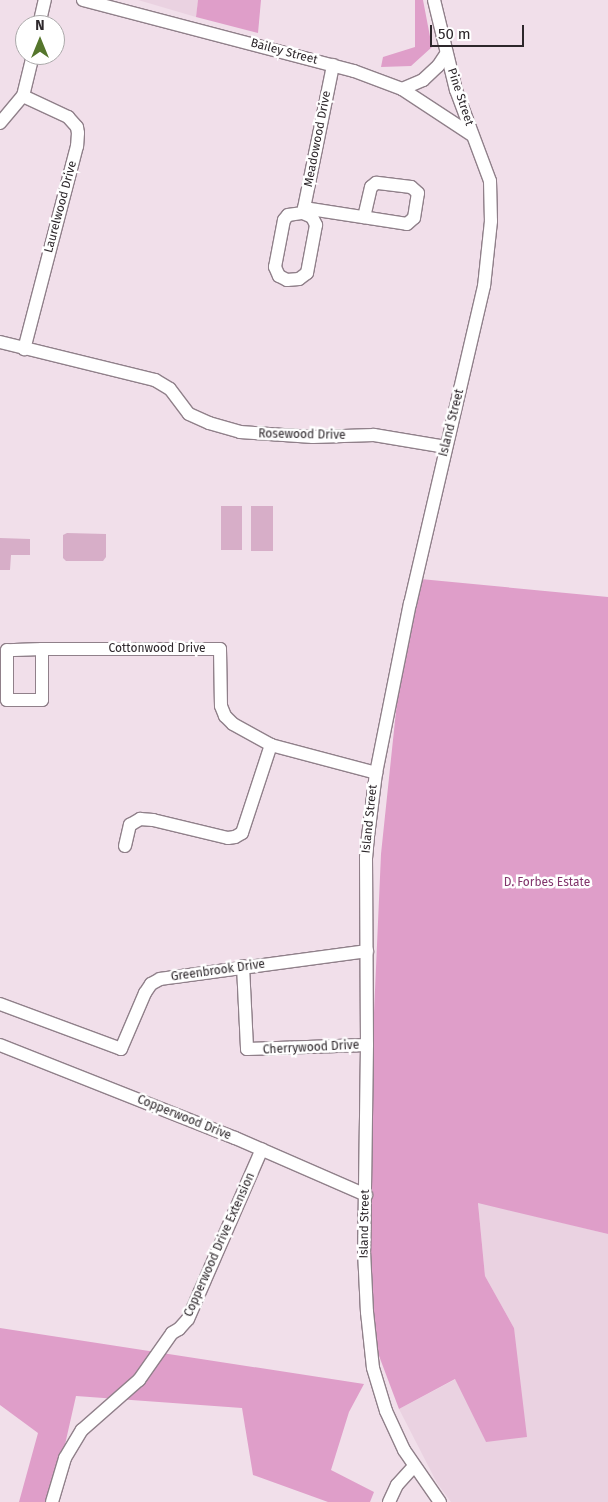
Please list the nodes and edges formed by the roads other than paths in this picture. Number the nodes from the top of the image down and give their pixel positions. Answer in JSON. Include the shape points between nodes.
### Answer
{"nodes":[{"id":1,"x":45,"y":0,"type":"edge"},
{"id":2,"x":83,"y":0,"type":"edge"},
{"id":3,"x":434,"y":0,"type":"edge"},
{"id":4,"x":41,"y":15,"type":"edge"},
{"id":5,"x":446,"y":54,"type":"junction"},
{"id":6,"x":31,"y":65,"type":"edge"},
{"id":7,"x":333,"y":65,"type":"junction"},
{"id":8,"x":402,"y":89,"type":"junction"},
{"id":9,"x":23,"y":96,"type":"junction"},
{"id":10,"x":0,"y":123,"type":"edge"},
{"id":11,"x":472,"y":135,"type":"junction"},
{"id":12,"x":304,"y":210,"type":"junction"},
{"id":13,"x":364,"y":217,"type":"junction"},
{"id":14,"x":0,"y":342,"type":"edge"},
{"id":15,"x":24,"y":349,"type":"junction"},
{"id":16,"x":446,"y":446,"type":"junction"},
{"id":17,"x":42,"y":649,"type":"junction"},
{"id":18,"x":271,"y":744,"type":"junction"},
{"id":19,"x":376,"y":773,"type":"junction"},
{"id":20,"x":125,"y":846,"type":"dead end"},
{"id":21,"x":367,"y":951,"type":"junction"},
{"id":22,"x":243,"y":966,"type":"junction"},
{"id":23,"x":0,"y":1004,"type":"edge"},
{"id":24,"x":0,"y":1045,"type":"edge"},
{"id":25,"x":367,"y":1045,"type":"junction"},
{"id":26,"x":262,"y":1149,"type":"junction"},
{"id":27,"x":366,"y":1195,"type":"junction"},
{"id":28,"x":414,"y":1466,"type":"junction"},
{"id":29,"x":52,"y":1502,"type":"edge"},
{"id":30,"x":389,"y":1502,"type":"edge"},
{"id":31,"x":440,"y":1502,"type":"edge"}],
"edges":[{"from":1,"to":4,"type":"street"},
{"from":2,"to":7,"type":"street","name":"Bailey Street"},
{"from":3,"to":5,"type":"street","name":"Pine Street"},
{"from":5,"to":8,"type":"street","via":[[423,80]]},
{"from":5,"to":11,"type":"street","name":"Pine Street"},
{"from":6,"to":9,"type":"street"},
{"from":7,"to":8,"type":"street","name":"Bailey Street"},
{"from":7,"to":12,"type":"street","name":"Meadowood Drive"},
{"from":8,"to":11,"type":"street","name":"Bailey Street"},
{"from":9,"to":10,"type":"street"},
{"from":9,"to":15,"type":"street","name":"Laurelwood Drive","via":[[68,117],[78,133],[78,146]]},
{"from":11,"to":16,"type":"street","name":"Island Street","via":[[490,181],[491,222],[484,286]]},
{"from":12,"to":12,"type":"street","via":[[316,225],[307,273],[299,279],[287,280],[279,276],[275,267],[284,220]]},
{"from":12,"to":13,"type":"street"},
{"from":13,"to":13,"type":"street","via":[[410,223],[414,218],[418,193],[411,187],[376,183],[371,187]]},
{"from":14,"to":15,"type":"street","name":"Rosewood Drive"},
{"from":15,"to":16,"type":"street","name":"Rosewood Drive","via":[[156,380],[170,389],[189,414],[240,432],[313,437],[374,435]]},
{"from":16,"to":19,"type":"street","name":"Island Street"},
{"from":17,"to":17,"type":"street","name":"Cottonwood Drive","via":[[7,650],[7,700],[42,700]]},
{"from":17,"to":18,"type":"street","name":"Cottonwood Drive","via":[[220,649],[221,706],[225,716],[243,730]]},
{"from":18,"to":19,"type":"street","name":"Cottonwood Drive"},
{"from":18,"to":20,"type":"street","via":[[242,834],[228,838],[140,819],[130,825]]},
{"from":19,"to":21,"type":"street","name":"Island Street","via":[[366,857]]},
{"from":21,"to":22,"type":"street","name":"Greenbrook Drive"},
{"from":21,"to":25,"type":"street","name":"Island Street"},
{"from":22,"to":23,"type":"street","name":"Greenbrook Drive","via":[[160,979],[151,984],[122,1049]]},
{"from":22,"to":25,"type":"street","name":"Cherrywood Drive","via":[[247,1049]]},
{"from":24,"to":26,"type":"street","name":"Copperwood Drive"},
{"from":25,"to":27,"type":"street","name":"Island Street"},
{"from":26,"to":27,"type":"street","name":"Copperwood Drive"},
{"from":26,"to":29,"type":"street","name":"Copperwood Drive Extension","via":[[188,1319],[172,1333],[139,1380],[82,1430],[65,1458]]},
{"from":27,"to":28,"type":"street","name":"Island Street","via":[[366,1286],[373,1368],[386,1411]]},
{"from":28,"to":30,"type":"street","via":[[397,1485]]},
{"from":28,"to":31,"type":"street","name":"Island Street"}]}
